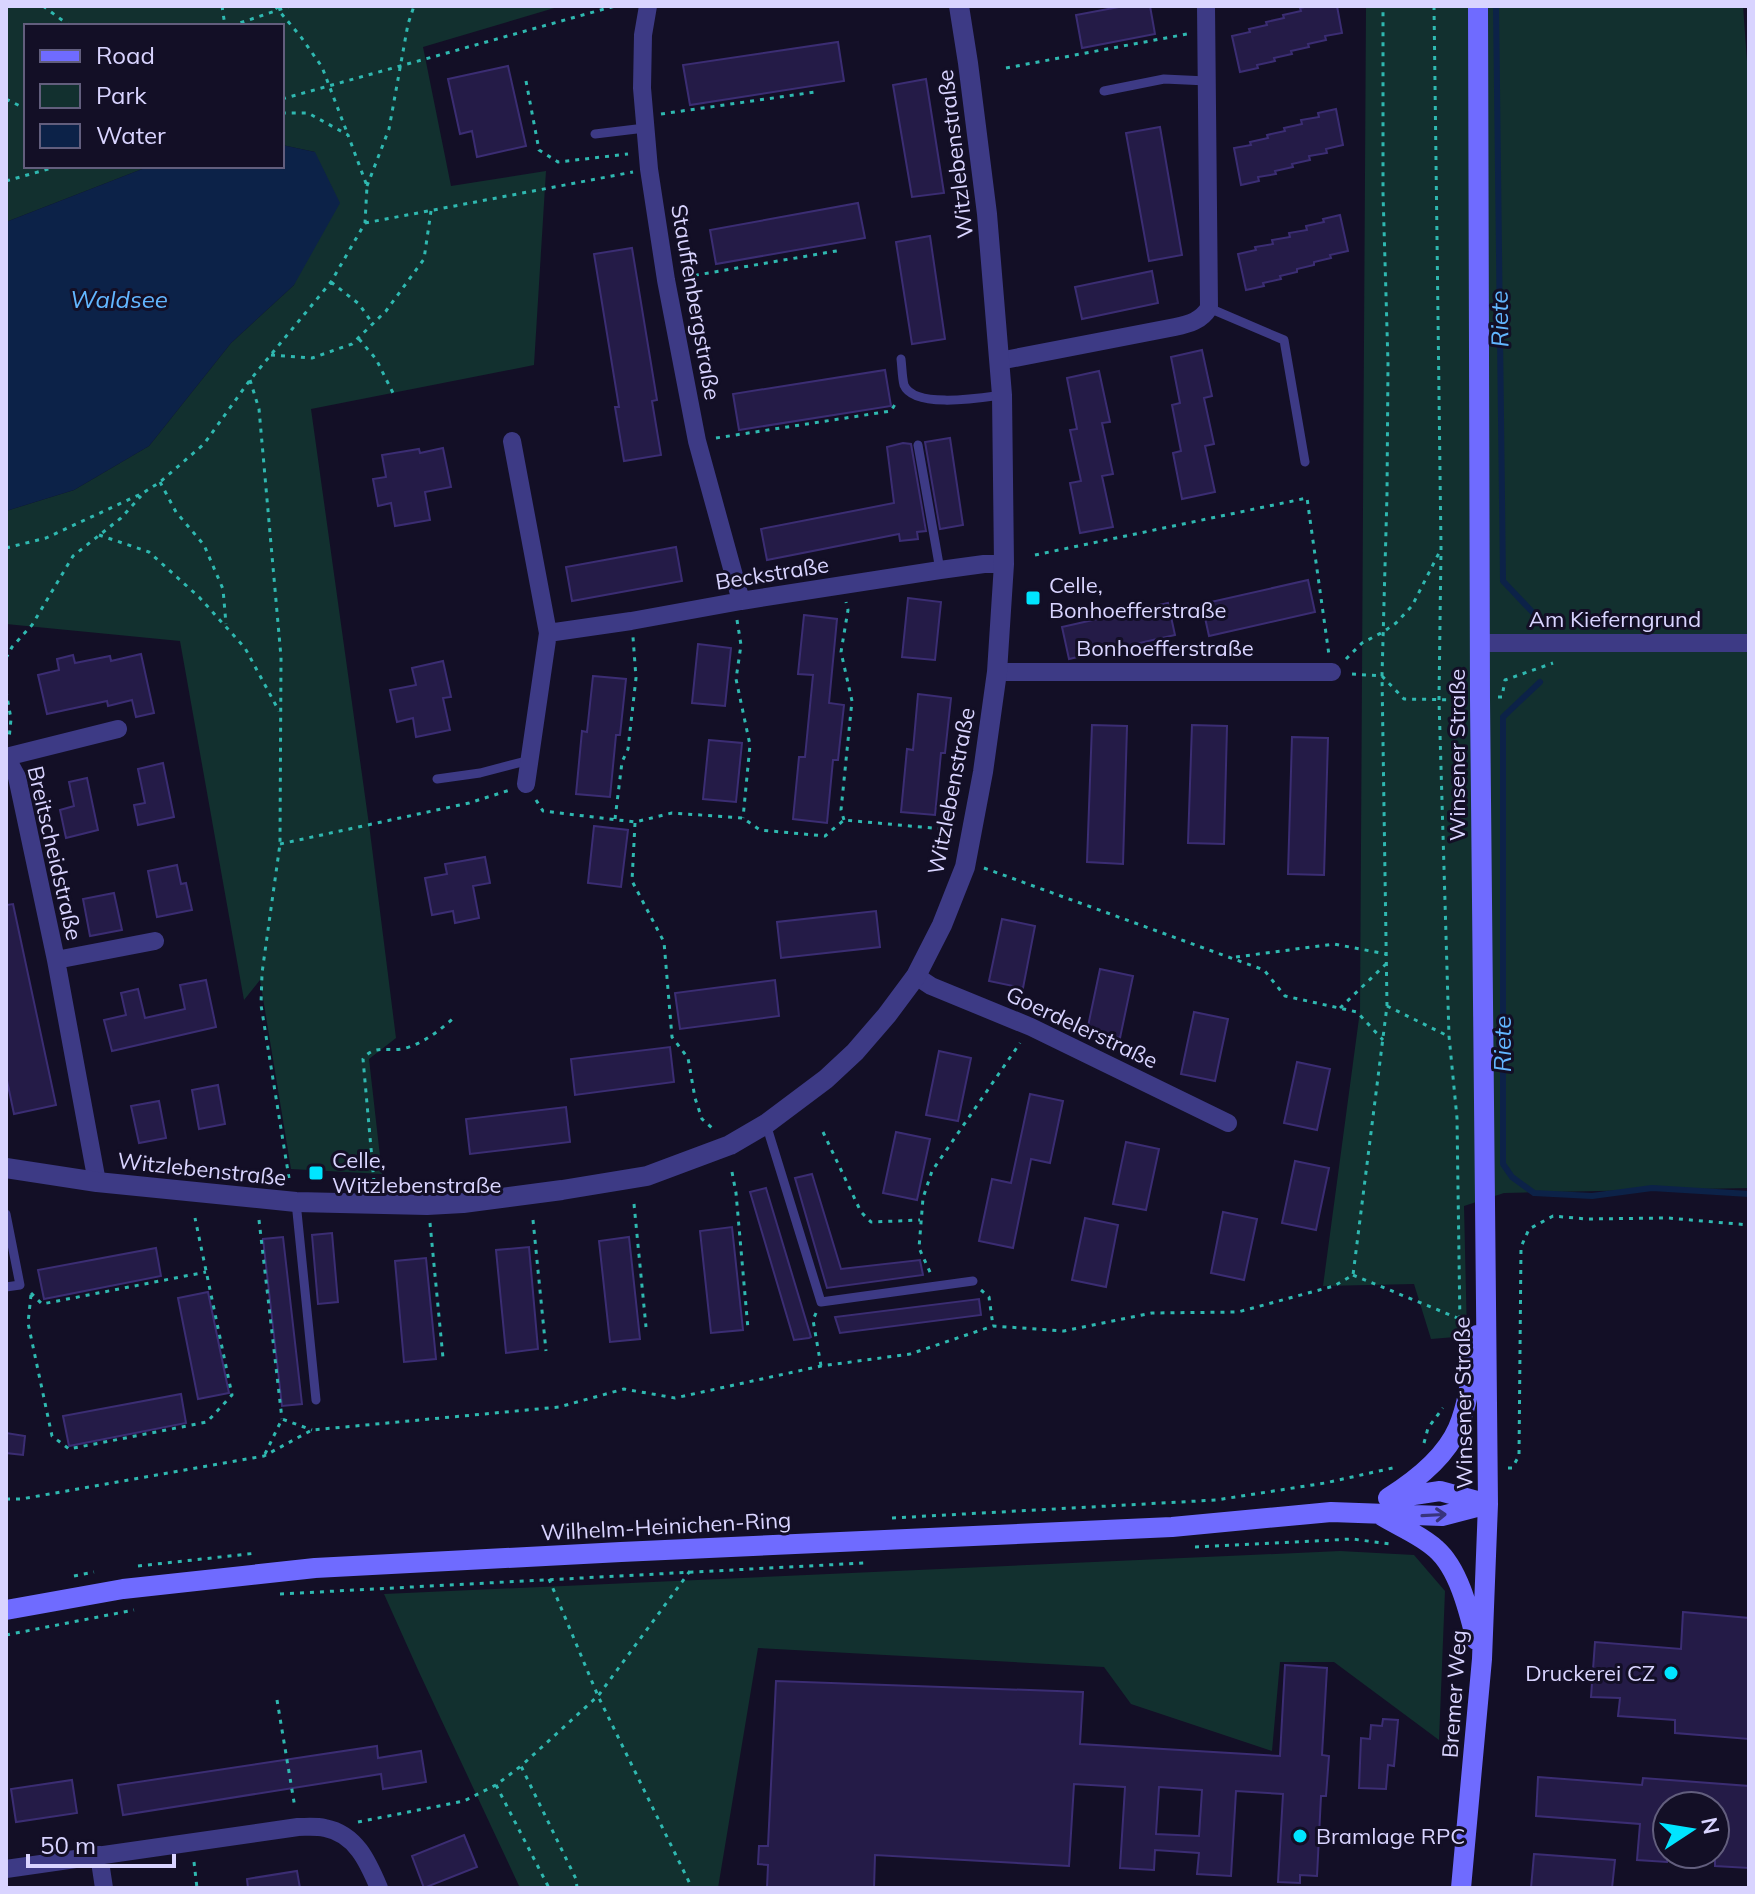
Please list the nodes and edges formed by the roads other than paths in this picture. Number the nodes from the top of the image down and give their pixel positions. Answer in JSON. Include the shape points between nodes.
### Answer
{"nodes":[{"id":1,"x":648,"y":6,"type":"edge"},
{"id":2,"x":959,"y":6,"type":"edge"},
{"id":3,"x":1206,"y":6,"type":"edge"},
{"id":4,"x":1478,"y":6,"type":"edge"},
{"id":5,"x":1207,"y":81,"type":"junction"},
{"id":6,"x":1104,"y":91,"type":"dead end"},
{"id":7,"x":645,"y":122,"type":"junction"},
{"id":8,"x":595,"y":134,"type":"dead end"},
{"id":9,"x":1209,"y":308,"type":"junction"},
{"id":10,"x":901,"y":359,"type":"dead end"},
{"id":11,"x":999,"y":361,"type":"junction"},
{"id":12,"x":1002,"y":395,"type":"junction"},
{"id":13,"x":512,"y":441,"type":"dead end"},
{"id":14,"x":918,"y":445,"type":"dead end"},
{"id":15,"x":1305,"y":462,"type":"dead end"},
{"id":16,"x":1004,"y":564,"type":"junction"},
{"id":17,"x":940,"y":570,"type":"junction"},
{"id":18,"x":737,"y":602,"type":"junction"},
{"id":19,"x":548,"y":633,"type":"junction"},
{"id":20,"x":1480,"y":643,"type":"junction"},
{"id":21,"x":1749,"y":643,"type":"edge"},
{"id":22,"x":997,"y":672,"type":"junction"},
{"id":23,"x":1332,"y":672,"type":"road end"},
{"id":24,"x":118,"y":729,"type":"dead end"},
{"id":25,"x":6,"y":757,"type":"edge"},
{"id":26,"x":530,"y":760,"type":"junction"},
{"id":27,"x":437,"y":779,"type":"dead end"},
{"id":28,"x":526,"y":784,"type":"road end"},
{"id":29,"x":155,"y":941,"type":"dead end"},
{"id":30,"x":56,"y":960,"type":"junction"},
{"id":31,"x":916,"y":976,"type":"junction"},
{"id":32,"x":1228,"y":1123,"type":"dead end"},
{"id":33,"x":766,"y":1124,"type":"junction"},
{"id":34,"x":6,"y":1168,"type":"edge"},
{"id":35,"x":97,"y":1182,"type":"junction"},
{"id":36,"x":296,"y":1202,"type":"junction"},
{"id":37,"x":6,"y":1214,"type":"edge"},
{"id":38,"x":973,"y":1281,"type":"road end"},
{"id":39,"x":1486,"y":1284,"type":"junction"},
{"id":40,"x":6,"y":1287,"type":"edge"},
{"id":41,"x":316,"y":1400,"type":"dead end"},
{"id":42,"x":1488,"y":1504,"type":"junction"},
{"id":43,"x":1383,"y":1506,"type":"junction"},
{"id":44,"x":6,"y":1610,"type":"edge"},
{"id":45,"x":1482,"y":1659,"type":"junction"},
{"id":46,"x":99,"y":1855,"type":"junction"},
{"id":47,"x":6,"y":1869,"type":"edge"},
{"id":48,"x":104,"y":1888,"type":"edge"},
{"id":49,"x":379,"y":1888,"type":"edge"},
{"id":50,"x":1461,"y":1888,"type":"edge"}],
"edges":[{"from":1,"to":7,"type":"street","name":"Stauffenbergstraße","via":[[643,35]]},
{"from":2,"to":11,"type":"street","name":"Witzlebenstraße","via":[[987,214]]},
{"from":3,"to":5,"type":"street"},
{"from":4,"to":20,"type":"main road","name":"Winsener Straße"},
{"from":5,"to":6,"type":"lane","via":[[1164,79]]},
{"from":5,"to":9,"type":"street"},
{"from":7,"to":8,"type":"lane"},
{"from":7,"to":18,"type":"street","name":"Stauffenbergstraße","via":[[666,280],[697,441]]},
{"from":9,"to":11,"type":"street","via":[[1192,323]]},
{"from":9,"to":15,"type":"lane","via":[[1284,340]]},
{"from":10,"to":12,"type":"lane","via":[[905,387],[915,396],[928,400]]},
{"from":11,"to":12,"type":"street","name":"Witzlebenstraße"},
{"from":12,"to":16,"type":"street","name":"Witzlebenstraße"},
{"from":13,"to":19,"type":"street"},
{"from":14,"to":17,"type":"lane"},
{"from":16,"to":17,"type":"street","name":"Beckstraße"},
{"from":16,"to":22,"type":"street","name":"Witzlebenstraße"},
{"from":17,"to":18,"type":"street","name":"Beckstraße"},
{"from":18,"to":19,"type":"street","name":"Beckstraße"},
{"from":19,"to":26,"type":"street"},
{"from":20,"to":21,"type":"street","name":"Am Kieferngrund"},
{"from":20,"to":39,"type":"main road","name":"Winsener Straße"},
{"from":22,"to":23,"type":"street","name":"Bonhoefferstraße"},
{"from":22,"to":31,"type":"street","name":"Witzlebenstraße","via":[[965,867]]},
{"from":24,"to":25,"type":"street","name":"Breitscheidstraße"},
{"from":25,"to":30,"type":"street","name":"Breitscheidstraße","via":[[17,777]]},
{"from":26,"to":27,"type":"lane"},
{"from":26,"to":28,"type":"street"},
{"from":29,"to":30,"type":"street","name":"Breitscheidstraße"},
{"from":30,"to":35,"type":"street","name":"Breitscheidstraße"},
{"from":31,"to":32,"type":"street","name":"Goerdelerstraße"},
{"from":31,"to":33,"type":"street","name":"Witzlebenstraße","via":[[855,1052]]},
{"from":33,"to":36,"type":"street","name":"Witzlebenstraße","via":[[730,1145],[632,1179],[463,1203]]},
{"from":33,"to":38,"type":"lane","via":[[821,1302]]},
{"from":34,"to":35,"type":"street","name":"Witzlebenstraße"},
{"from":35,"to":36,"type":"street","name":"Witzlebenstraße"},
{"from":36,"to":41,"type":"lane"},
{"from":37,"to":40,"type":"lane","via":[[20,1285]]},
{"from":39,"to":42,"type":"main road","name":"Winsener Straße"},
{"from":39,"to":43,"type":"main road","via":[[1457,1430],[1441,1455]]},
{"from":42,"to":43,"type":"main road","name":"Wilhelm-Heinichen-Ring","via":[[1442,1516]]},
{"from":42,"to":45,"type":"main road","name":"Bremer Weg"},
{"from":43,"to":44,"type":"main road","name":"Wilhelm-Heinichen-Ring","via":[[1172,1527],[315,1568],[123,1589]]},
{"from":43,"to":45,"type":"main road","via":[[1440,1552],[1467,1604]]},
{"from":45,"to":50,"type":"main road","name":"Bremer Weg"},
{"from":46,"to":47,"type":"street"},
{"from":46,"to":48,"type":"street"},
{"from":46,"to":49,"type":"street","via":[[298,1827],[325,1828],[347,1838],[366,1857]]}]}
